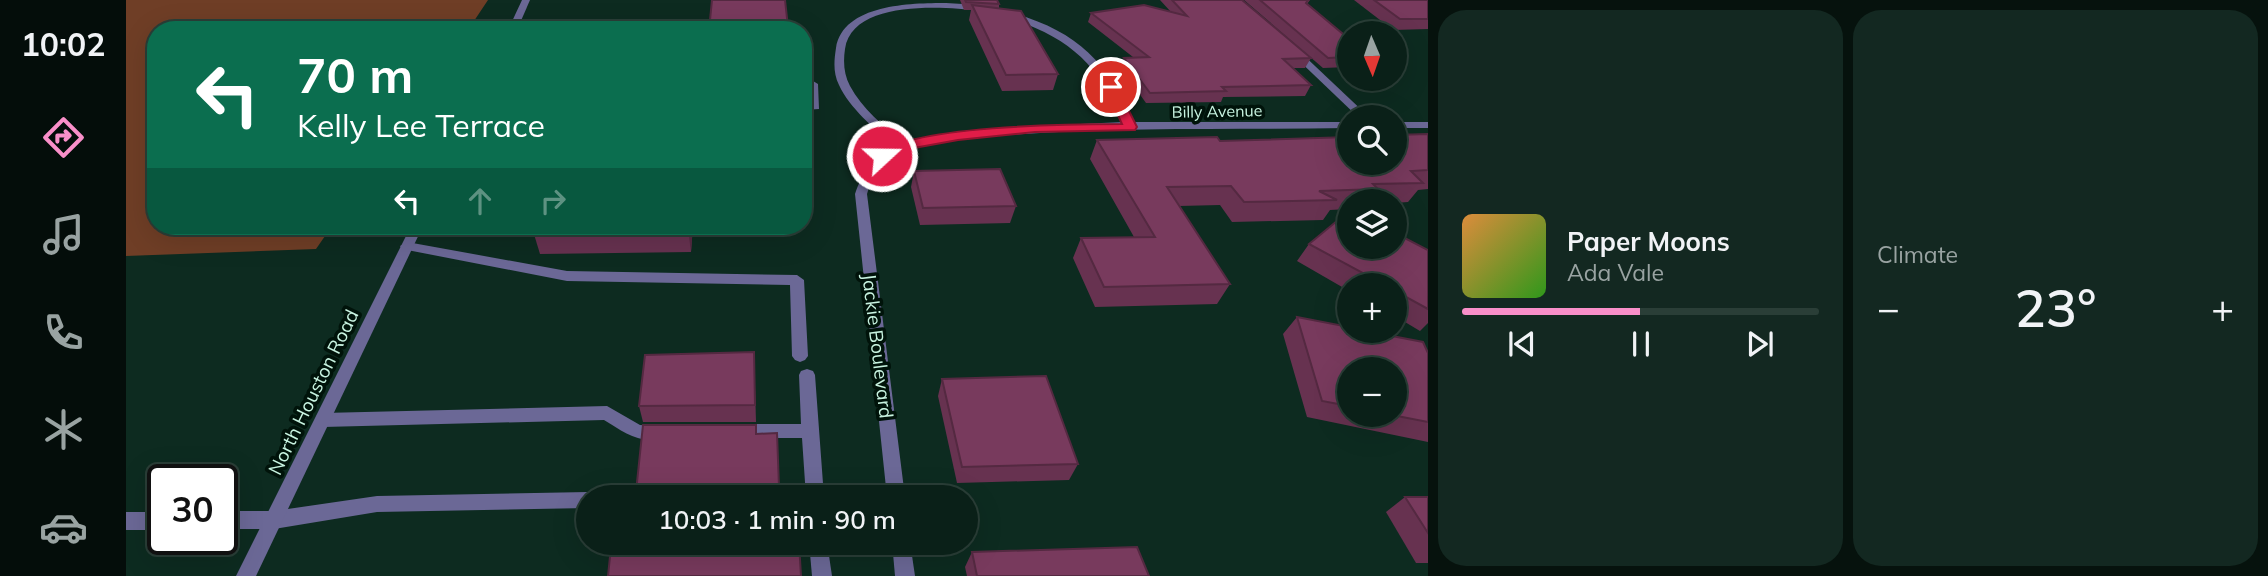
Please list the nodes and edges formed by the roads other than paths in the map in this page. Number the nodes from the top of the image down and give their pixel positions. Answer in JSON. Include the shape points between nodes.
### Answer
{"nodes":[{"id":1,"x":526,"y":0,"type":"edge"},
{"id":2,"x":986,"y":9,"type":"edge"},
{"id":3,"x":999,"y":12,"type":"edge"},
{"id":4,"x":516,"y":21,"type":"edge"},
{"id":5,"x":1282,"y":40,"type":"edge"},
{"id":6,"x":812,"y":84,"type":"edge"},
{"id":7,"x":1351,"y":105,"type":"edge"},
{"id":8,"x":812,"y":107,"type":"edge"},
{"id":9,"x":1337,"y":125,"type":"edge"},
{"id":10,"x":1407,"y":125,"type":"edge"},
{"id":11,"x":1428,"y":125,"type":"edge"},
{"id":12,"x":1130,"y":127,"type":"junction"},
{"id":13,"x":899,"y":147,"type":"junction"},
{"id":14,"x":862,"y":194,"type":"joint"},
{"id":15,"x":412,"y":235,"type":"edge"},
{"id":16,"x":407,"y":246,"type":"junction"},
{"id":17,"x":800,"y":356,"type":"dead end"},
{"id":18,"x":807,"y":375,"type":"dead end"},
{"id":19,"x":323,"y":420,"type":"junction"},
{"id":20,"x":810,"y":430,"type":"junction"},
{"id":21,"x":717,"y":431,"type":"edge"},
{"id":22,"x":677,"y":432,"type":"edge"},
{"id":23,"x":814,"y":485,"type":"edge"},
{"id":24,"x":895,"y":485,"type":"edge"},
{"id":25,"x":576,"y":500,"type":"edge"},
{"id":26,"x":238,"y":520,"type":"edge"},
{"id":27,"x":274,"y":520,"type":"junction"},
{"id":28,"x":126,"y":521,"type":"edge"},
{"id":29,"x":147,"y":521,"type":"edge"},
{"id":30,"x":820,"y":555,"type":"edge"},
{"id":31,"x":903,"y":555,"type":"edge"},
{"id":32,"x":246,"y":576,"type":"edge"},
{"id":33,"x":822,"y":576,"type":"edge"},
{"id":34,"x":905,"y":576,"type":"edge"}],
"edges":[{"from":1,"to":4,"type":"street"},
{"from":2,"to":13,"type":"street","via":[[933,5],[874,13],[855,23],[843,37],[838,65],[844,85],[862,111]]},
{"from":3,"to":12,"type":"street","via":[[1061,33],[1082,49],[1121,104]]},
{"from":5,"to":7,"type":"street"},
{"from":6,"to":8,"type":"street"},
{"from":9,"to":12,"type":"street","name":"Billy Avenue"},
{"from":10,"to":11,"type":"street"},
{"from":12,"to":13,"type":"street","name":"Billy Avenue","via":[[1035,128]]},
{"from":13,"to":14,"type":"street","name":"Billy Avenue","via":[[882,156],[869,172]]},
{"from":14,"to":24,"type":"street","name":"Jackie Boulevard"},
{"from":15,"to":16,"type":"street","name":"North Houston Road"},
{"from":16,"to":17,"type":"street","via":[[567,276],[797,280]]},
{"from":16,"to":19,"type":"street","name":"North Houston Road"},
{"from":18,"to":20,"type":"street"},
{"from":19,"to":22,"type":"street","via":[[607,413],[637,432]]},
{"from":19,"to":27,"type":"street","name":"North Houston Road"},
{"from":20,"to":21,"type":"street"},
{"from":20,"to":23,"type":"street"},
{"from":25,"to":27,"type":"street","via":[[377,504]]},
{"from":26,"to":27,"type":"street"},
{"from":27,"to":32,"type":"street","name":"North Houston Road"},
{"from":28,"to":29,"type":"street"},
{"from":30,"to":33,"type":"street"},
{"from":31,"to":34,"type":"street"}]}
